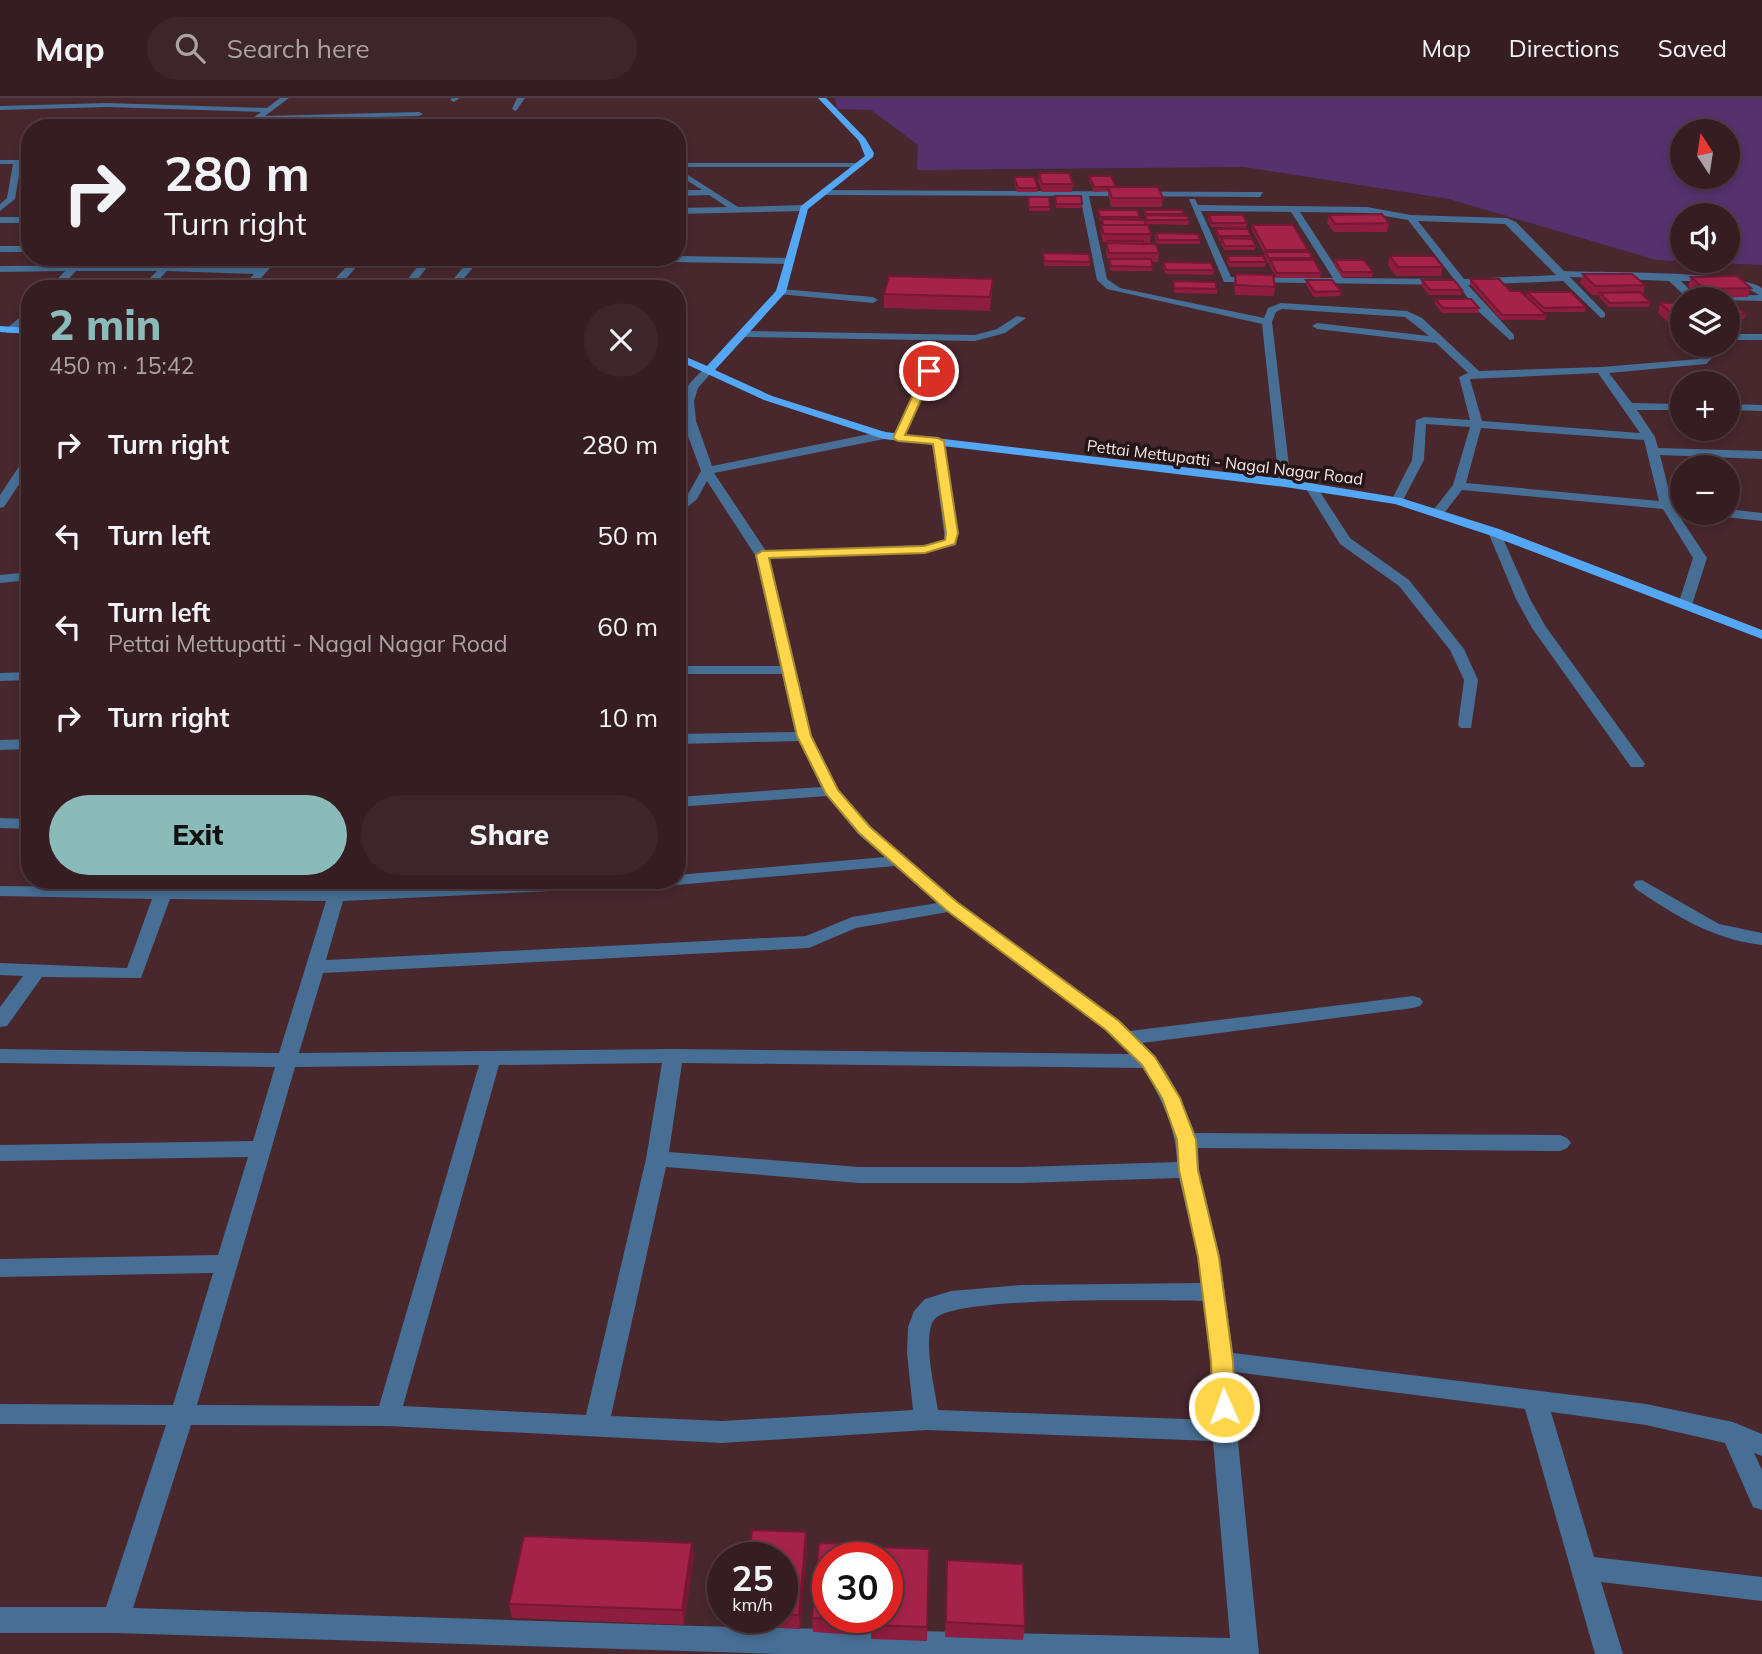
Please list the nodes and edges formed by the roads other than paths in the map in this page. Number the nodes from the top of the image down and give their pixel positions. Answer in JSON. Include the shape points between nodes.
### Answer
{"nodes":[{"id":1,"x":187,"y":98,"type":"edge"},
{"id":2,"x":285,"y":98,"type":"edge"},
{"id":3,"x":521,"y":98,"type":"edge"},
{"id":4,"x":822,"y":98,"type":"edge"},
{"id":5,"x":173,"y":107,"type":"junction"},
{"id":6,"x":0,"y":108,"type":"edge"},
{"id":7,"x":62,"y":108,"type":"junction"},
{"id":8,"x":516,"y":108,"type":"dead end"},
{"id":9,"x":268,"y":110,"type":"junction"},
{"id":10,"x":419,"y":114,"type":"dead end"},
{"id":11,"x":256,"y":118,"type":"joint"},
{"id":12,"x":48,"y":119,"type":"edge"},
{"id":13,"x":0,"y":162,"type":"edge"},
{"id":14,"x":17,"y":162,"type":"junction"},
{"id":15,"x":21,"y":162,"type":"edge"},
{"id":16,"x":860,"y":165,"type":"junction"},
{"id":17,"x":686,"y":168,"type":"edge"},
{"id":18,"x":686,"y":177,"type":"edge"},
{"id":19,"x":689,"y":180,"type":"joint"},
{"id":20,"x":686,"y":193,"type":"edge"},
{"id":21,"x":709,"y":193,"type":"junction"},
{"id":22,"x":823,"y":193,"type":"junction"},
{"id":23,"x":1084,"y":194,"type":"junction"},
{"id":24,"x":1189,"y":194,"type":"junction"},
{"id":25,"x":1260,"y":194,"type":"dead end"},
{"id":26,"x":0,"y":208,"type":"edge"},
{"id":27,"x":804,"y":208,"type":"junction"},
{"id":28,"x":1195,"y":208,"type":"junction"},
{"id":29,"x":1294,"y":209,"type":"junction"},
{"id":30,"x":737,"y":210,"type":"junction"},
{"id":31,"x":686,"y":211,"type":"edge"},
{"id":32,"x":1411,"y":218,"type":"junction"},
{"id":33,"x":0,"y":220,"type":"edge"},
{"id":34,"x":21,"y":220,"type":"edge"},
{"id":35,"x":0,"y":249,"type":"edge"},
{"id":36,"x":21,"y":249,"type":"edge"},
{"id":37,"x":686,"y":259,"type":"edge"},
{"id":38,"x":790,"y":261,"type":"junction"},
{"id":39,"x":267,"y":266,"type":"edge"},
{"id":40,"x":352,"y":266,"type":"edge"},
{"id":41,"x":423,"y":266,"type":"edge"},
{"id":42,"x":469,"y":266,"type":"edge"},
{"id":43,"x":74,"y":268,"type":"junction"},
{"id":44,"x":166,"y":268,"type":"junction"},
{"id":45,"x":0,"y":269,"type":"edge"},
{"id":46,"x":262,"y":271,"type":"junction"},
{"id":47,"x":1562,"y":276,"type":"junction"},
{"id":48,"x":1673,"y":279,"type":"junction"},
{"id":49,"x":62,"y":280,"type":"edge"},
{"id":50,"x":153,"y":280,"type":"edge"},
{"id":51,"x":254,"y":280,"type":"edge"},
{"id":52,"x":339,"y":280,"type":"edge"},
{"id":53,"x":412,"y":280,"type":"edge"},
{"id":54,"x":458,"y":280,"type":"edge"},
{"id":55,"x":1339,"y":280,"type":"junction"},
{"id":56,"x":1460,"y":282,"type":"junction"},
{"id":57,"x":780,"y":292,"type":"junction"},
{"id":58,"x":1762,"y":296,"type":"edge"},
{"id":59,"x":873,"y":300,"type":"dead end"},
{"id":60,"x":1601,"y":315,"type":"dead end"},
{"id":61,"x":21,"y":318,"type":"edge"},
{"id":62,"x":1021,"y":318,"type":"dead end"},
{"id":63,"x":1267,"y":322,"type":"junction"},
{"id":64,"x":1317,"y":326,"type":"dead end"},
{"id":65,"x":5,"y":330,"type":"edge"},
{"id":66,"x":744,"y":334,"type":"junction"},
{"id":67,"x":1740,"y":336,"type":"edge"},
{"id":68,"x":1510,"y":337,"type":"dead end"},
{"id":69,"x":1762,"y":337,"type":"edge"},
{"id":70,"x":1439,"y":340,"type":"junction"},
{"id":71,"x":1707,"y":357,"type":"edge"},
{"id":72,"x":686,"y":360,"type":"edge"},
{"id":73,"x":1601,"y":370,"type":"junction"},
{"id":74,"x":708,"y":371,"type":"junction"},
{"id":75,"x":929,"y":371,"type":"dead end"},
{"id":76,"x":1476,"y":374,"type":"junction"},
{"id":77,"x":686,"y":389,"type":"edge"},
{"id":78,"x":1629,"y":406,"type":"junction"},
{"id":79,"x":1670,"y":407,"type":"edge"},
{"id":80,"x":1740,"y":407,"type":"edge"},
{"id":81,"x":1762,"y":408,"type":"edge"},
{"id":82,"x":1477,"y":423,"type":"junction"},
{"id":83,"x":686,"y":426,"type":"edge"},
{"id":84,"x":884,"y":435,"type":"junction"},
{"id":85,"x":1649,"y":437,"type":"junction"},
{"id":86,"x":898,"y":438,"type":"junction"},
{"id":87,"x":938,"y":441,"type":"junction"},
{"id":88,"x":1652,"y":451,"type":"junction"},
{"id":89,"x":1762,"y":456,"type":"edge"},
{"id":90,"x":707,"y":471,"type":"junction"},
{"id":91,"x":21,"y":472,"type":"edge"},
{"id":92,"x":1285,"y":483,"type":"junction"},
{"id":93,"x":1459,"y":486,"type":"junction"},
{"id":94,"x":1311,"y":487,"type":"junction"},
{"id":95,"x":1670,"y":495,"type":"edge"},
{"id":96,"x":1397,"y":501,"type":"junction"},
{"id":97,"x":686,"y":503,"type":"edge"},
{"id":98,"x":0,"y":504,"type":"edge"},
{"id":99,"x":1670,"y":507,"type":"edge"},
{"id":100,"x":1437,"y":513,"type":"junction"},
{"id":101,"x":1740,"y":515,"type":"edge"},
{"id":102,"x":1762,"y":517,"type":"edge"},
{"id":103,"x":1684,"y":525,"type":"edge"},
{"id":104,"x":1494,"y":532,"type":"junction"},
{"id":105,"x":762,"y":555,"type":"junction"},
{"id":106,"x":21,"y":577,"type":"edge"},
{"id":107,"x":0,"y":579,"type":"edge"},
{"id":108,"x":1685,"y":605,"type":"junction"},
{"id":109,"x":1762,"y":635,"type":"edge"},
{"id":110,"x":686,"y":670,"type":"edge"},
{"id":111,"x":790,"y":670,"type":"junction"},
{"id":112,"x":21,"y":676,"type":"edge"},
{"id":113,"x":0,"y":677,"type":"edge"},
{"id":114,"x":1466,"y":725,"type":"dead end"},
{"id":115,"x":804,"y":736,"type":"junction"},
{"id":116,"x":686,"y":739,"type":"edge"},
{"id":117,"x":0,"y":744,"type":"edge"},
{"id":118,"x":21,"y":744,"type":"edge"},
{"id":119,"x":1637,"y":764,"type":"dead end"},
{"id":120,"x":831,"y":791,"type":"junction"},
{"id":121,"x":686,"y":801,"type":"edge"},
{"id":122,"x":0,"y":823,"type":"edge"},
{"id":123,"x":21,"y":824,"type":"edge"},
{"id":124,"x":898,"y":861,"type":"junction"},
{"id":125,"x":686,"y":879,"type":"edge"},
{"id":126,"x":1642,"y":885,"type":"dead end"},
{"id":127,"x":110,"y":889,"type":"edge"},
{"id":128,"x":165,"y":889,"type":"edge"},
{"id":129,"x":337,"y":889,"type":"edge"},
{"id":130,"x":0,"y":891,"type":"edge"},
{"id":131,"x":951,"y":906,"type":"junction"},
{"id":132,"x":1762,"y":939,"type":"edge"},
{"id":133,"x":315,"y":967,"type":"junction"},
{"id":134,"x":0,"y":969,"type":"edge"},
{"id":135,"x":37,"y":971,"type":"junction"},
{"id":136,"x":1413,"y":1002,"type":"dead end"},
{"id":137,"x":0,"y":1021,"type":"edge"},
{"id":138,"x":1126,"y":1038,"type":"junction"},
{"id":139,"x":0,"y":1056,"type":"edge"},
{"id":140,"x":673,"y":1056,"type":"junction"},
{"id":141,"x":491,"y":1058,"type":"junction"},
{"id":142,"x":289,"y":1060,"type":"junction"},
{"id":143,"x":1149,"y":1061,"type":"junction"},
{"id":144,"x":1186,"y":1140,"type":"junction"},
{"id":145,"x":1560,"y":1143,"type":"dead end"},
{"id":146,"x":262,"y":1149,"type":"junction"},
{"id":147,"x":0,"y":1153,"type":"edge"},
{"id":148,"x":657,"y":1159,"type":"junction"},
{"id":149,"x":1188,"y":1170,"type":"junction"},
{"id":150,"x":228,"y":1264,"type":"junction"},
{"id":151,"x":0,"y":1268,"type":"edge"},
{"id":152,"x":1212,"y":1292,"type":"junction"},
{"id":153,"x":1222,"y":1361,"type":"junction"},
{"id":154,"x":1535,"y":1400,"type":"junction"},
{"id":155,"x":0,"y":1414,"type":"edge"},
{"id":156,"x":182,"y":1414,"type":"junction"},
{"id":157,"x":388,"y":1416,"type":"junction"},
{"id":158,"x":927,"y":1420,"type":"junction"},
{"id":159,"x":596,"y":1426,"type":"junction"},
{"id":160,"x":1225,"y":1431,"type":"junction"},
{"id":161,"x":1733,"y":1433,"type":"junction"},
{"id":162,"x":1762,"y":1445,"type":"edge"},
{"id":163,"x":1762,"y":1499,"type":"edge"},
{"id":164,"x":1586,"y":1569,"type":"junction"},
{"id":165,"x":1762,"y":1588,"type":"edge"},
{"id":166,"x":0,"y":1620,"type":"edge"},
{"id":167,"x":115,"y":1620,"type":"junction"},
{"id":168,"x":1245,"y":1653,"type":"edge"},
{"id":169,"x":1609,"y":1654,"type":"edge"}],
"edges":[{"from":1,"to":5,"type":"street"},
{"from":2,"to":9,"type":"street"},
{"from":3,"to":8,"type":"street"},
{"from":4,"to":16,"type":"main road","via":[[870,153]]},
{"from":5,"to":7,"type":"street"},
{"from":5,"to":9,"type":"street"},
{"from":6,"to":7,"type":"street"},
{"from":7,"to":12,"type":"street"},
{"from":9,"to":11,"type":"street"},
{"from":10,"to":11,"type":"street"},
{"from":13,"to":14,"type":"street"},
{"from":14,"to":15,"type":"street"},
{"from":14,"to":26,"type":"street","via":[[18,185]]},
{"from":16,"to":17,"type":"street"},
{"from":16,"to":22,"type":"main road"},
{"from":18,"to":19,"type":"street"},
{"from":19,"to":21,"type":"street"},
{"from":20,"to":21,"type":"street"},
{"from":21,"to":30,"type":"street"},
{"from":22,"to":23,"type":"street"},
{"from":22,"to":27,"type":"main road"},
{"from":23,"to":24,"type":"street"},
{"from":23,"to":63,"type":"street","via":[[1106,285]]},
{"from":24,"to":25,"type":"street"},
{"from":24,"to":28,"type":"street"},
{"from":27,"to":30,"type":"street"},
{"from":27,"to":38,"type":"main road"},
{"from":28,"to":29,"type":"street"},
{"from":28,"to":55,"type":"street","via":[[1227,280]]},
{"from":29,"to":32,"type":"street","via":[[1367,210]]},
{"from":29,"to":55,"type":"street"},
{"from":30,"to":31,"type":"street"},
{"from":32,"to":47,"type":"street","via":[[1510,222]]},
{"from":32,"to":56,"type":"street"},
{"from":33,"to":34,"type":"street"},
{"from":35,"to":36,"type":"street"},
{"from":37,"to":38,"type":"street"},
{"from":38,"to":57,"type":"main road"},
{"from":39,"to":46,"type":"street"},
{"from":40,"to":52,"type":"street"},
{"from":41,"to":53,"type":"street"},
{"from":42,"to":54,"type":"street"},
{"from":43,"to":44,"type":"street"},
{"from":43,"to":45,"type":"street"},
{"from":43,"to":49,"type":"street"},
{"from":44,"to":46,"type":"street"},
{"from":44,"to":50,"type":"street"},
{"from":46,"to":51,"type":"street"},
{"from":47,"to":48,"type":"street"},
{"from":47,"to":56,"type":"street"},
{"from":47,"to":60,"type":"street"},
{"from":48,"to":58,"type":"street","via":[[1737,281],[1751,285]]},
{"from":48,"to":58,"type":"street","via":[[1693,299]]},
{"from":55,"to":56,"type":"street"},
{"from":56,"to":68,"type":"street"},
{"from":57,"to":59,"type":"street"},
{"from":57,"to":66,"type":"main road"},
{"from":61,"to":65,"type":"street"},
{"from":62,"to":66,"type":"street","via":[[1001,331],[975,338]]},
{"from":63,"to":70,"type":"street","via":[[1272,310],[1281,306],[1397,312],[1414,317]]},
{"from":63,"to":92,"type":"street"},
{"from":64,"to":70,"type":"street"},
{"from":66,"to":74,"type":"main road"},
{"from":67,"to":69,"type":"street"},
{"from":70,"to":76,"type":"street"},
{"from":71,"to":73,"type":"street","via":[[1702,362]]},
{"from":72,"to":74,"type":"main road","name":"Pettai Mettupatti - Nagal Nagar Road"},
{"from":73,"to":76,"type":"street"},
{"from":73,"to":78,"type":"street"},
{"from":74,"to":77,"type":"street"},
{"from":74,"to":84,"type":"main road","name":"Pettai Mettupatti - Nagal Nagar Road","via":[[806,412]]},
{"from":75,"to":86,"type":"street"},
{"from":76,"to":82,"type":"street","via":[[1463,381]]},
{"from":78,"to":79,"type":"street"},
{"from":78,"to":85,"type":"street"},
{"from":80,"to":81,"type":"street"},
{"from":82,"to":85,"type":"street"},
{"from":82,"to":93,"type":"street"},
{"from":82,"to":96,"type":"street","via":[[1420,422],[1418,460]]},
{"from":83,"to":90,"type":"street","via":[[698,438]]},
{"from":84,"to":86,"type":"main road","name":"Pettai Mettupatti - Nagal Nagar Road"},
{"from":84,"to":90,"type":"street"},
{"from":85,"to":88,"type":"street"},
{"from":86,"to":87,"type":"main road","name":"Pettai Mettupatti - Nagal Nagar Road"},
{"from":87,"to":92,"type":"main road","name":"Pettai Mettupatti - Nagal Nagar Road"},
{"from":87,"to":105,"type":"street","via":[[951,542],[925,549]]},
{"from":88,"to":89,"type":"street"},
{"from":88,"to":95,"type":"street"},
{"from":90,"to":97,"type":"street"},
{"from":90,"to":105,"type":"street"},
{"from":91,"to":98,"type":"street"},
{"from":92,"to":94,"type":"main road","name":"Pettai Mettupatti - Nagal Nagar Road"},
{"from":93,"to":99,"type":"street"},
{"from":93,"to":100,"type":"street"},
{"from":94,"to":96,"type":"main road","name":"Pettai Mettupatti - Nagal Nagar Road"},
{"from":94,"to":114,"type":"street","via":[[1345,541],[1404,583],[1457,649],[1471,680]]},
{"from":96,"to":100,"type":"main road","name":"Pettai Mettupatti - Nagal Nagar Road"},
{"from":100,"to":104,"type":"main road","name":"Pettai Mettupatti - Nagal Nagar Road"},
{"from":101,"to":102,"type":"street"},
{"from":103,"to":108,"type":"street","via":[[1700,558]]},
{"from":104,"to":108,"type":"main road","name":"Pettai Mettupatti - Nagal Nagar Road"},
{"from":104,"to":119,"type":"street","via":[[1539,628]]},
{"from":105,"to":111,"type":"street"},
{"from":106,"to":107,"type":"street"},
{"from":108,"to":109,"type":"main road","name":"Pettai Mettupatti - Nagal Nagar Road"},
{"from":110,"to":111,"type":"street"},
{"from":111,"to":115,"type":"street"},
{"from":112,"to":113,"type":"street"},
{"from":115,"to":116,"type":"street"},
{"from":115,"to":120,"type":"street"},
{"from":117,"to":118,"type":"street"},
{"from":120,"to":121,"type":"street"},
{"from":120,"to":124,"type":"street"},
{"from":122,"to":123,"type":"street"},
{"from":124,"to":125,"type":"street"},
{"from":124,"to":131,"type":"street"},
{"from":126,"to":132,"type":"street","via":[[1711,930]]},
{"from":127,"to":130,"type":"street"},
{"from":128,"to":135,"type":"street","via":[[134,974]]},
{"from":129,"to":133,"type":"street"},
{"from":131,"to":133,"type":"street","via":[[852,923],[809,942]]},
{"from":131,"to":138,"type":"street"},
{"from":133,"to":142,"type":"street"},
{"from":134,"to":135,"type":"street"},
{"from":135,"to":137,"type":"street"},
{"from":136,"to":138,"type":"street"},
{"from":138,"to":143,"type":"street"},
{"from":139,"to":142,"type":"street"},
{"from":140,"to":141,"type":"street"},
{"from":140,"to":143,"type":"street"},
{"from":140,"to":148,"type":"street"},
{"from":141,"to":142,"type":"street"},
{"from":141,"to":157,"type":"street"},
{"from":142,"to":146,"type":"street"},
{"from":143,"to":144,"type":"street","via":[[1171,1098]]},
{"from":144,"to":145,"type":"street"},
{"from":144,"to":149,"type":"street"},
{"from":146,"to":147,"type":"street"},
{"from":146,"to":150,"type":"street"},
{"from":148,"to":149,"type":"street","via":[[859,1175]]},
{"from":148,"to":159,"type":"street"},
{"from":149,"to":152,"type":"street","via":[[1209,1257]]},
{"from":150,"to":151,"type":"street"},
{"from":150,"to":156,"type":"street"},
{"from":152,"to":153,"type":"street"},
{"from":152,"to":158,"type":"street","via":[[1008,1296],[933,1306],[921,1320],[919,1341]]},
{"from":153,"to":154,"type":"street"},
{"from":153,"to":160,"type":"street"},
{"from":154,"to":161,"type":"street"},
{"from":154,"to":164,"type":"street"},
{"from":155,"to":156,"type":"street"},
{"from":156,"to":157,"type":"street"},
{"from":156,"to":167,"type":"street"},
{"from":157,"to":159,"type":"street"},
{"from":158,"to":159,"type":"street","via":[[722,1432]]},
{"from":158,"to":160,"type":"street"},
{"from":160,"to":168,"type":"street"},
{"from":161,"to":162,"type":"street"},
{"from":161,"to":163,"type":"street"},
{"from":164,"to":165,"type":"street"},
{"from":164,"to":169,"type":"street"},
{"from":166,"to":167,"type":"street"},
{"from":167,"to":168,"type":"street"}]}
